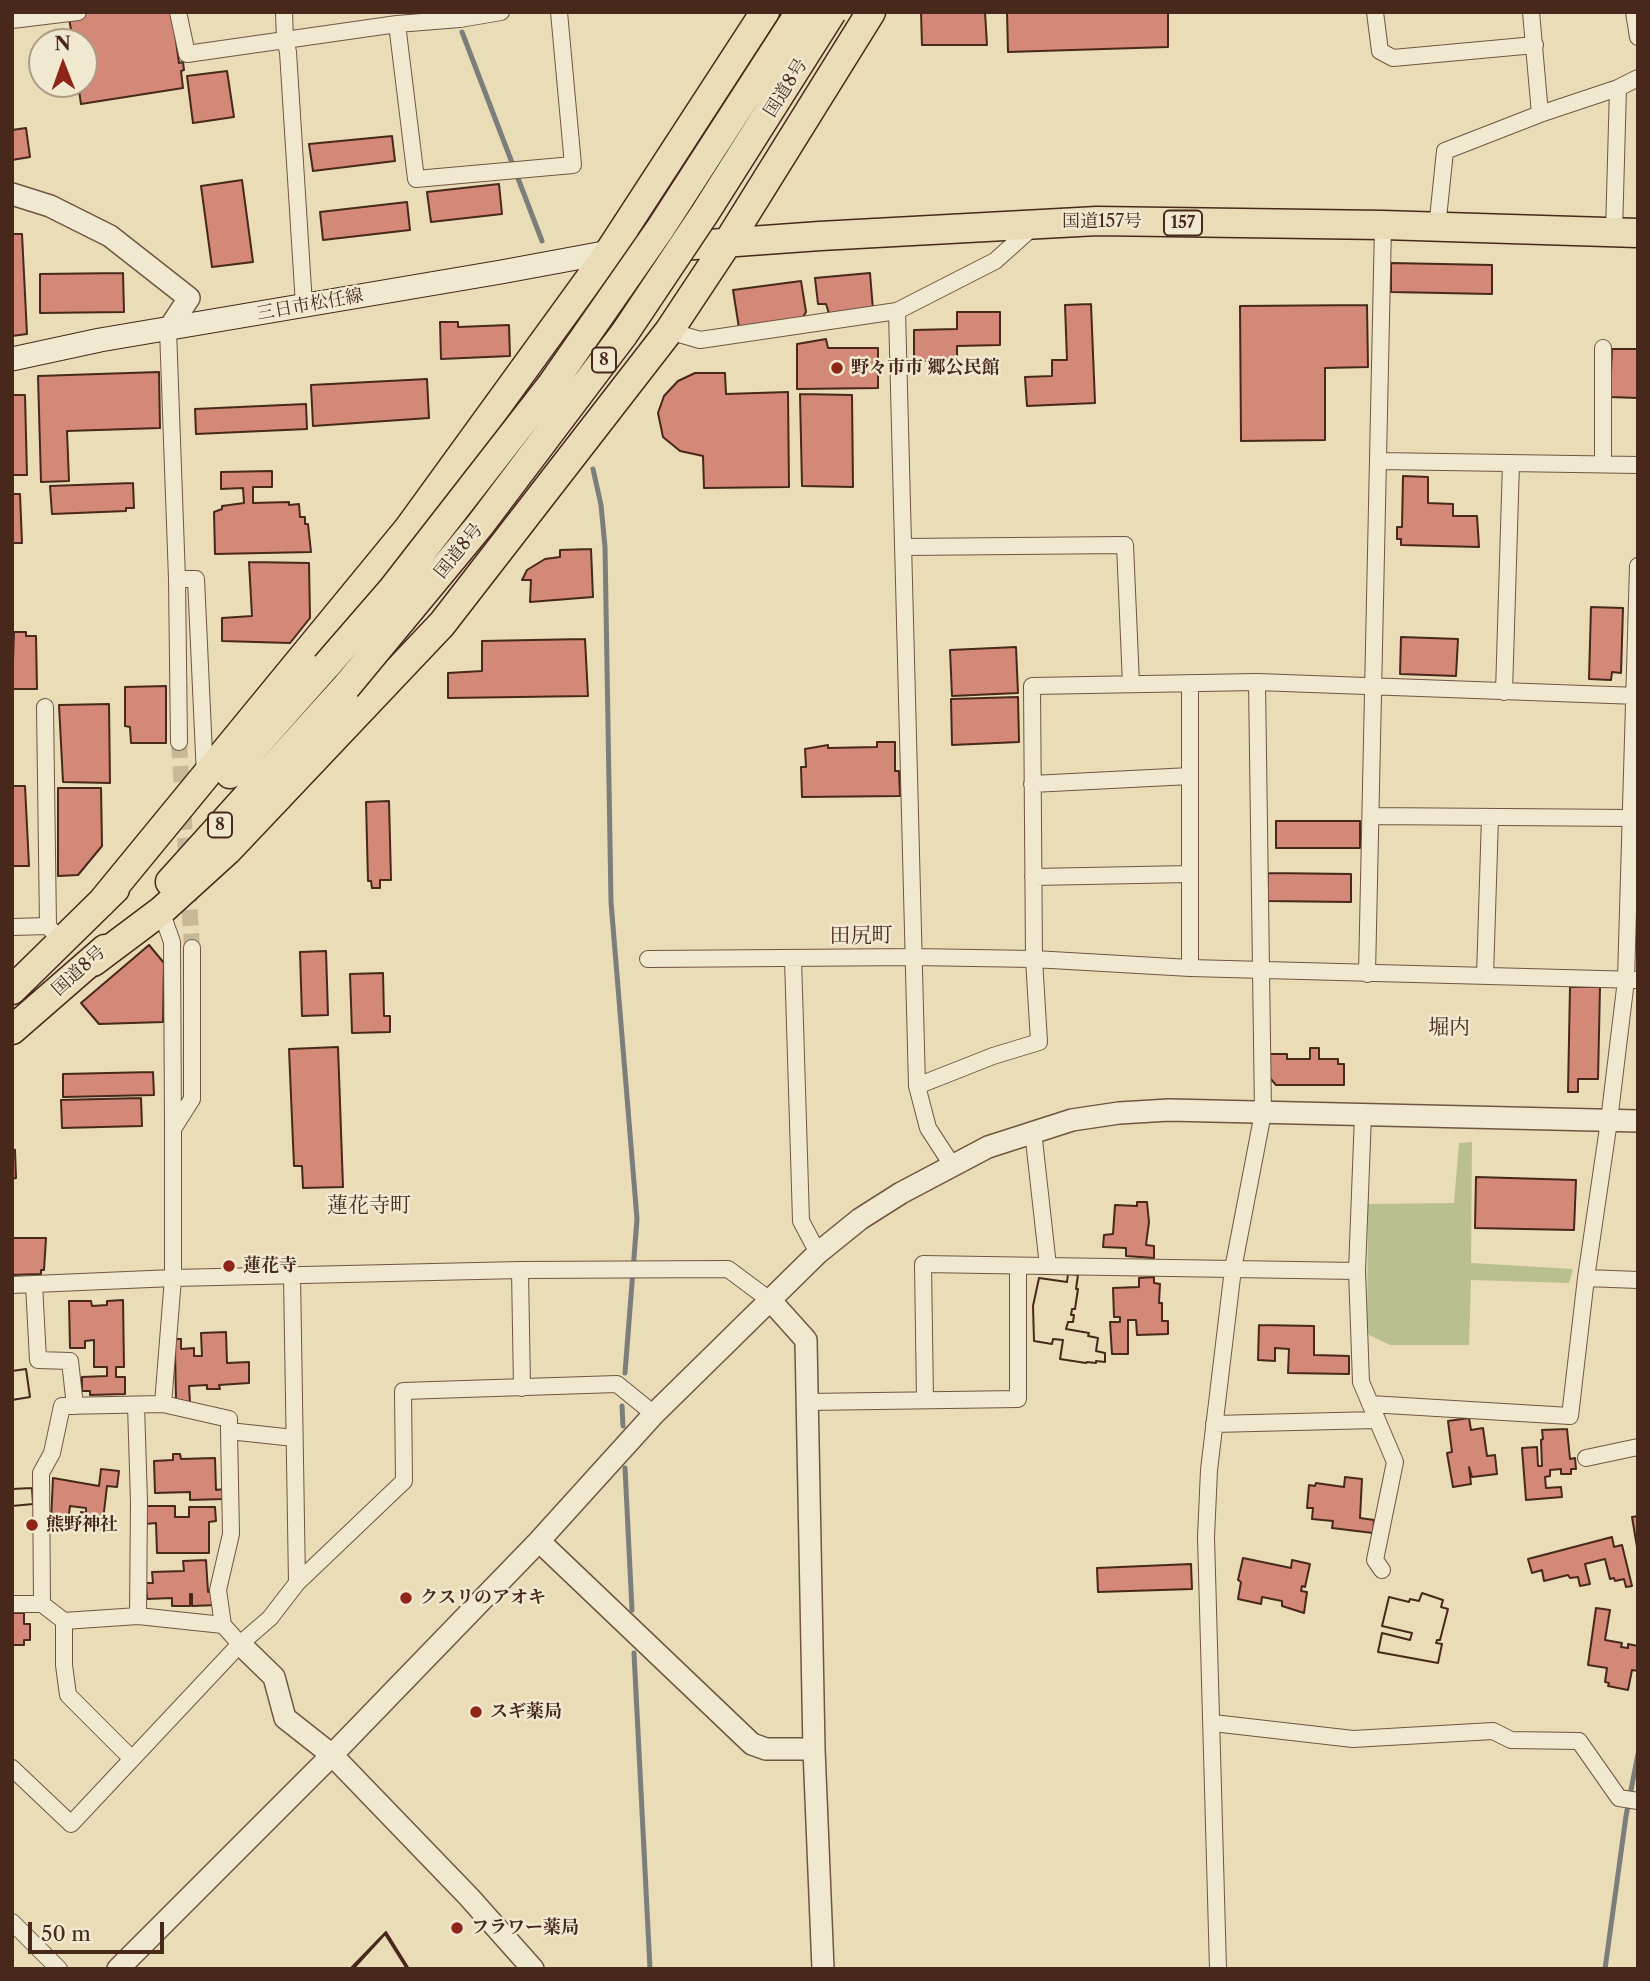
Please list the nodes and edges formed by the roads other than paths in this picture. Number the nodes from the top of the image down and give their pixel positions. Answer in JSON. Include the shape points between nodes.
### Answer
{"nodes":[{"id":1,"x":78,"y":12,"type":"edge"},
{"id":2,"x":178,"y":12,"type":"edge"},
{"id":3,"x":284,"y":12,"type":"edge"},
{"id":4,"x":501,"y":12,"type":"edge"},
{"id":5,"x":559,"y":12,"type":"edge"},
{"id":6,"x":765,"y":12,"type":"edge"},
{"id":7,"x":800,"y":12,"type":"edge"},
{"id":8,"x":833,"y":12,"type":"edge"},
{"id":9,"x":1375,"y":12,"type":"edge"},
{"id":10,"x":1531,"y":12,"type":"edge"},
{"id":11,"x":1634,"y":12,"type":"edge"},
{"id":12,"x":458,"y":15,"type":"edge"},
{"id":13,"x":12,"y":20,"type":"edge"},
{"id":14,"x":867,"y":20,"type":"edge"},
{"id":15,"x":397,"y":24,"type":"junction"},
{"id":16,"x":1638,"y":37,"type":"edge"},
{"id":17,"x":285,"y":40,"type":"junction"},
{"id":18,"x":1535,"y":45,"type":"junction"},
{"id":19,"x":1638,"y":78,"type":"edge"},
{"id":20,"x":1618,"y":88,"type":"junction"},
{"id":21,"x":1540,"y":114,"type":"junction"},
{"id":22,"x":12,"y":194,"type":"edge"},
{"id":23,"x":1037,"y":223,"type":"junction"},
{"id":24,"x":1383,"y":225,"type":"junction"},
{"id":25,"x":1437,"y":228,"type":"junction"},
{"id":26,"x":1626,"y":233,"type":"edge"},
{"id":27,"x":728,"y":243,"type":"junction"},
{"id":28,"x":609,"y":251,"type":"junction"},
{"id":29,"x":304,"y":305,"type":"junction"},
{"id":30,"x":897,"y":311,"type":"junction"},
{"id":31,"x":168,"y":330,"type":"junction"},
{"id":32,"x":669,"y":331,"type":"junction"},
{"id":33,"x":1603,"y":348,"type":"dead end"},
{"id":34,"x":12,"y":359,"type":"edge"},
{"id":35,"x":1379,"y":461,"type":"junction"},
{"id":36,"x":1511,"y":463,"type":"junction"},
{"id":37,"x":1603,"y":464,"type":"junction"},
{"id":38,"x":1638,"y":465,"type":"edge"},
{"id":39,"x":904,"y":547,"type":"junction"},
{"id":40,"x":1638,"y":566,"type":"edge"},
{"id":41,"x":177,"y":579,"type":"junction"},
{"id":42,"x":1257,"y":682,"type":"junction"},
{"id":43,"x":1190,"y":683,"type":"junction"},
{"id":44,"x":1131,"y":684,"type":"junction"},
{"id":45,"x":1374,"y":687,"type":"junction"},
{"id":46,"x":1504,"y":692,"type":"junction"},
{"id":47,"x":1636,"y":696,"type":"edge"},
{"id":48,"x":45,"y":707,"type":"dead end"},
{"id":49,"x":179,"y":742,"type":"tunnel mouth"},
{"id":50,"x":205,"y":776,"type":"junction"},
{"id":51,"x":1190,"y":776,"type":"junction"},
{"id":52,"x":1032,"y":784,"type":"junction"},
{"id":53,"x":1371,"y":816,"type":"junction"},
{"id":54,"x":1490,"y":817,"type":"junction"},
{"id":55,"x":1631,"y":818,"type":"junction"},
{"id":56,"x":1190,"y":874,"type":"junction"},
{"id":57,"x":1033,"y":877,"type":"junction"},
{"id":58,"x":101,"y":903,"type":"junction"},
{"id":59,"x":162,"y":911,"type":"junction"},
{"id":60,"x":12,"y":927,"type":"edge"},
{"id":61,"x":55,"y":934,"type":"junction"},
{"id":62,"x":192,"y":948,"type":"tunnel mouth"},
{"id":63,"x":914,"y":957,"type":"junction"},
{"id":64,"x":649,"y":959,"type":"dead end"},
{"id":65,"x":793,"y":959,"type":"junction"},
{"id":66,"x":1034,"y":959,"type":"junction"},
{"id":67,"x":93,"y":961,"type":"junction"},
{"id":68,"x":1190,"y":968,"type":"junction"},
{"id":69,"x":1260,"y":969,"type":"junction"},
{"id":70,"x":1367,"y":974,"type":"junction"},
{"id":71,"x":1485,"y":976,"type":"junction"},
{"id":72,"x":1632,"y":980,"type":"edge"},
{"id":73,"x":12,"y":989,"type":"edge"},
{"id":74,"x":12,"y":1030,"type":"edge"},
{"id":75,"x":917,"y":1086,"type":"junction"},
{"id":76,"x":1263,"y":1113,"type":"junction"},
{"id":77,"x":1363,"y":1115,"type":"junction"},
{"id":78,"x":1609,"y":1121,"type":"junction"},
{"id":79,"x":1638,"y":1121,"type":"edge"},
{"id":80,"x":173,"y":1129,"type":"junction"},
{"id":81,"x":1033,"y":1131,"type":"junction"},
{"id":82,"x":952,"y":1164,"type":"junction"},
{"id":83,"x":818,"y":1253,"type":"junction"},
{"id":84,"x":1018,"y":1266,"type":"junction"},
{"id":85,"x":1048,"y":1266,"type":"junction"},
{"id":86,"x":1233,"y":1269,"type":"junction"},
{"id":87,"x":520,"y":1270,"type":"junction"},
{"id":88,"x":1357,"y":1271,"type":"junction"},
{"id":89,"x":292,"y":1276,"type":"junction"},
{"id":90,"x":173,"y":1278,"type":"junction"},
{"id":91,"x":1586,"y":1278,"type":"junction"},
{"id":92,"x":1638,"y":1280,"type":"edge"},
{"id":93,"x":34,"y":1284,"type":"junction"},
{"id":94,"x":12,"y":1285,"type":"edge"},
{"id":95,"x":771,"y":1301,"type":"junction"},
{"id":96,"x":522,"y":1388,"type":"junction"},
{"id":97,"x":925,"y":1400,"type":"junction"},
{"id":98,"x":807,"y":1402,"type":"junction"},
{"id":99,"x":163,"y":1404,"type":"junction"},
{"id":100,"x":1370,"y":1404,"type":"junction"},
{"id":101,"x":136,"y":1405,"type":"junction"},
{"id":102,"x":75,"y":1406,"type":"junction"},
{"id":103,"x":654,"y":1414,"type":"junction"},
{"id":104,"x":1376,"y":1420,"type":"junction"},
{"id":105,"x":1214,"y":1424,"type":"junction"},
{"id":106,"x":229,"y":1432,"type":"junction"},
{"id":107,"x":295,"y":1438,"type":"junction"},
{"id":108,"x":1638,"y":1447,"type":"edge"},
{"id":109,"x":1586,"y":1458,"type":"dead end"},
{"id":110,"x":538,"y":1541,"type":"junction"},
{"id":111,"x":1382,"y":1570,"type":"dead end"},
{"id":112,"x":297,"y":1583,"type":"junction"},
{"id":113,"x":12,"y":1604,"type":"edge"},
{"id":114,"x":42,"y":1604,"type":"junction"},
{"id":115,"x":138,"y":1616,"type":"junction"},
{"id":116,"x":64,"y":1621,"type":"junction"},
{"id":117,"x":223,"y":1625,"type":"junction"},
{"id":118,"x":240,"y":1644,"type":"junction"},
{"id":119,"x":1213,"y":1723,"type":"junction"},
{"id":120,"x":814,"y":1749,"type":"junction"},
{"id":121,"x":332,"y":1755,"type":"junction"},
{"id":122,"x":132,"y":1759,"type":"junction"},
{"id":123,"x":12,"y":1768,"type":"edge"},
{"id":124,"x":1632,"y":1800,"type":"edge"},
{"id":125,"x":12,"y":1922,"type":"edge"},
{"id":126,"x":59,"y":1969,"type":"edge"},
{"id":127,"x":118,"y":1969,"type":"edge"},
{"id":128,"x":533,"y":1969,"type":"edge"},
{"id":129,"x":822,"y":1969,"type":"edge"},
{"id":130,"x":1218,"y":1969,"type":"edge"}],
"edges":[{"from":1,"to":13,"type":"street"},
{"from":2,"to":17,"type":"street","via":[[187,54]]},
{"from":3,"to":17,"type":"street"},
{"from":4,"to":12,"type":"street"},
{"from":5,"to":15,"type":"street","via":[[573,164],[416,179]]},
{"from":6,"to":28,"type":"highway"},
{"from":7,"to":58,"type":"highway","name":"国道8号","number":"8","bridge":true,"via":[[660,229],[552,384],[391,591],[234,769]]},
{"from":8,"to":14,"type":"street"},
{"from":8,"to":67,"type":"highway","name":"国道8号","number":"8","bridge":true,"via":[[624,334],[480,524],[346,687]]},
{"from":9,"to":18,"type":"street","via":[[1380,51],[1393,58]]},
{"from":10,"to":18,"type":"street"},
{"from":11,"to":16,"type":"street"},
{"from":12,"to":15,"type":"street"},
{"from":14,"to":27,"type":"highway"},
{"from":15,"to":17,"type":"street"},
{"from":17,"to":29,"type":"street"},
{"from":18,"to":21,"type":"street"},
{"from":19,"to":20,"type":"street"},
{"from":20,"to":21,"type":"street"},
{"from":20,"to":26,"type":"street"},
{"from":21,"to":25,"type":"street","via":[[1445,151]]},
{"from":22,"to":31,"type":"street","via":[[50,206],[110,236],[189,298]]},
{"from":23,"to":24,"type":"highway","name":"国道157号","number":"157"},
{"from":23,"to":27,"type":"highway","name":"国道157号","number":"157"},
{"from":23,"to":30,"type":"street","via":[[995,261]]},
{"from":24,"to":25,"type":"highway","name":"国道157号","number":"157"},
{"from":24,"to":35,"type":"street"},
{"from":25,"to":26,"type":"highway","name":"国道157号","number":"157"},
{"from":27,"to":28,"type":"highway","name":"国道157号","number":"157"},
{"from":27,"to":32,"type":"highway","number":"8"},
{"from":28,"to":29,"type":"main road","name":"三日市松任線"},
{"from":28,"to":50,"type":"highway","number":"8","via":[[408,529]]},
{"from":29,"to":31,"type":"main road","name":"三日市松任線"},
{"from":30,"to":32,"type":"street","via":[[700,340]]},
{"from":30,"to":39,"type":"street"},
{"from":31,"to":34,"type":"main road","name":"三日市松任線"},
{"from":31,"to":41,"type":"street"},
{"from":32,"to":59,"type":"highway","number":"8","via":[[442,624],[228,851]]},
{"from":33,"to":37,"type":"street"},
{"from":35,"to":36,"type":"street"},
{"from":35,"to":45,"type":"street"},
{"from":36,"to":37,"type":"street"},
{"from":36,"to":46,"type":"street"},
{"from":37,"to":38,"type":"street"},
{"from":39,"to":44,"type":"street","via":[[1125,545]]},
{"from":39,"to":63,"type":"street"},
{"from":40,"to":47,"type":"street"},
{"from":41,"to":49,"type":"street"},
{"from":41,"to":50,"type":"street","via":[[196,579]]},
{"from":42,"to":43,"type":"street"},
{"from":42,"to":45,"type":"street"},
{"from":42,"to":69,"type":"street"},
{"from":43,"to":44,"type":"street"},
{"from":43,"to":51,"type":"street"},
{"from":44,"to":52,"type":"street","via":[[1032,686]]},
{"from":45,"to":46,"type":"street"},
{"from":45,"to":53,"type":"street"},
{"from":46,"to":47,"type":"street"},
{"from":47,"to":55,"type":"street"},
{"from":48,"to":61,"type":"street"},
{"from":50,"to":58,"type":"highway","number":"8"},
{"from":51,"to":52,"type":"street"},
{"from":51,"to":56,"type":"street"},
{"from":52,"to":57,"type":"street"},
{"from":53,"to":54,"type":"street"},
{"from":53,"to":70,"type":"street"},
{"from":54,"to":55,"type":"street"},
{"from":54,"to":71,"type":"street"},
{"from":55,"to":72,"type":"street"},
{"from":56,"to":57,"type":"street"},
{"from":56,"to":68,"type":"street"},
{"from":57,"to":66,"type":"street"},
{"from":58,"to":61,"type":"highway","name":"国道8号","number":"8"},
{"from":59,"to":67,"type":"highway","number":"8"},
{"from":59,"to":80,"type":"street","via":[[172,942]]},
{"from":60,"to":61,"type":"street"},
{"from":61,"to":73,"type":"highway","name":"国道8号","number":"8"},
{"from":62,"to":80,"type":"street","via":[[192,1099]]},
{"from":63,"to":65,"type":"street"},
{"from":63,"to":66,"type":"street"},
{"from":63,"to":75,"type":"street"},
{"from":64,"to":65,"type":"street"},
{"from":65,"to":83,"type":"street","via":[[801,1221]]},
{"from":66,"to":68,"type":"street"},
{"from":66,"to":75,"type":"street","via":[[1039,1042]]},
{"from":67,"to":74,"type":"highway","name":"国道8号","number":"8"},
{"from":68,"to":69,"type":"street"},
{"from":69,"to":70,"type":"street"},
{"from":69,"to":76,"type":"street"},
{"from":70,"to":71,"type":"street"},
{"from":71,"to":72,"type":"street"},
{"from":72,"to":78,"type":"street"},
{"from":75,"to":82,"type":"street","via":[[928,1128]]},
{"from":76,"to":77,"type":"street"},
{"from":76,"to":81,"type":"street","via":[[1119,1113]]},
{"from":76,"to":86,"type":"street"},
{"from":77,"to":78,"type":"street"},
{"from":77,"to":88,"type":"street"},
{"from":78,"to":79,"type":"street"},
{"from":78,"to":91,"type":"street"},
{"from":80,"to":90,"type":"street"},
{"from":81,"to":82,"type":"street"},
{"from":81,"to":85,"type":"street"},
{"from":82,"to":83,"type":"street","via":[[860,1219]]},
{"from":83,"to":95,"type":"street"},
{"from":84,"to":85,"type":"street"},
{"from":84,"to":97,"type":"street","via":[[1018,1399]]},
{"from":84,"to":97,"type":"street","via":[[923,1264]]},
{"from":85,"to":86,"type":"street"},
{"from":86,"to":88,"type":"street"},
{"from":86,"to":105,"type":"street"},
{"from":87,"to":89,"type":"street"},
{"from":87,"to":95,"type":"street","via":[[728,1269]]},
{"from":87,"to":96,"type":"street"},
{"from":88,"to":100,"type":"street","via":[[1361,1382]]},
{"from":89,"to":90,"type":"street"},
{"from":89,"to":107,"type":"street"},
{"from":90,"to":93,"type":"street"},
{"from":90,"to":99,"type":"street"},
{"from":91,"to":92,"type":"street"},
{"from":91,"to":100,"type":"street","via":[[1570,1416]]},
{"from":93,"to":94,"type":"street"},
{"from":93,"to":102,"type":"street","via":[[38,1360],[70,1361]]},
{"from":95,"to":98,"type":"street","via":[[806,1340]]},
{"from":95,"to":103,"type":"street"},
{"from":96,"to":103,"type":"street","via":[[617,1384]]},
{"from":96,"to":112,"type":"street","via":[[403,1391],[404,1481]]},
{"from":97,"to":98,"type":"street"},
{"from":98,"to":120,"type":"street"},
{"from":99,"to":101,"type":"street"},
{"from":99,"to":106,"type":"street","via":[[229,1419]]},
{"from":100,"to":104,"type":"street"},
{"from":101,"to":102,"type":"street"},
{"from":101,"to":115,"type":"street"},
{"from":102,"to":114,"type":"street","via":[[62,1406],[52,1453],[41,1473]]},
{"from":103,"to":110,"type":"street"},
{"from":104,"to":105,"type":"street"},
{"from":104,"to":111,"type":"street","via":[[1395,1462],[1375,1560]]},
{"from":105,"to":119,"type":"street","via":[[1206,1537]]},
{"from":106,"to":107,"type":"street"},
{"from":106,"to":117,"type":"street","via":[[231,1534],[218,1590]]},
{"from":107,"to":112,"type":"street"},
{"from":108,"to":109,"type":"street"},
{"from":110,"to":120,"type":"street","via":[[752,1744],[765,1749]]},
{"from":110,"to":121,"type":"street"},
{"from":112,"to":118,"type":"street","via":[[270,1618]]},
{"from":113,"to":114,"type":"street"},
{"from":114,"to":116,"type":"street"},
{"from":115,"to":116,"type":"street"},
{"from":115,"to":117,"type":"street"},
{"from":116,"to":122,"type":"street","via":[[68,1695]]},
{"from":117,"to":118,"type":"street"},
{"from":118,"to":121,"type":"street","via":[[274,1678],[285,1718]]},
{"from":118,"to":122,"type":"street"},
{"from":119,"to":124,"type":"street","via":[[1353,1739],[1493,1731],[1511,1740],[1580,1741],[1619,1798]]},
{"from":119,"to":130,"type":"street"},
{"from":120,"to":129,"type":"street"},
{"from":121,"to":127,"type":"street"},
{"from":121,"to":128,"type":"street"},
{"from":122,"to":123,"type":"street","via":[[71,1824]]},
{"from":125,"to":126,"type":"street"}]}
